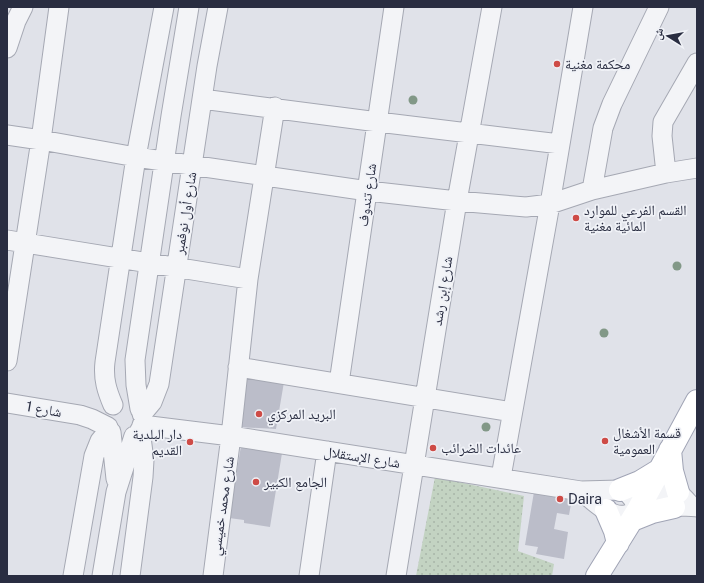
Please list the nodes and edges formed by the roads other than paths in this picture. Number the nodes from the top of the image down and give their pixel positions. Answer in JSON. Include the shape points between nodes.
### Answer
{"nodes":[{"id":1,"x":23,"y":7,"type":"edge"},
{"id":2,"x":59,"y":7,"type":"edge"},
{"id":3,"x":164,"y":7,"type":"edge"},
{"id":4,"x":189,"y":7,"type":"edge"},
{"id":5,"x":218,"y":7,"type":"edge"},
{"id":6,"x":394,"y":7,"type":"edge"},
{"id":7,"x":492,"y":7,"type":"edge"},
{"id":8,"x":583,"y":7,"type":"edge"},
{"id":9,"x":659,"y":7,"type":"edge"},
{"id":10,"x":7,"y":48,"type":"edge"},
{"id":11,"x":697,"y":63,"type":"edge"},
{"id":12,"x":202,"y":99,"type":"junction"},
{"id":13,"x":275,"y":107,"type":"junction"},
{"id":14,"x":378,"y":122,"type":"junction"},
{"id":15,"x":470,"y":133,"type":"junction"},
{"id":16,"x":7,"y":135,"type":"edge"},
{"id":17,"x":41,"y":140,"type":"junction"},
{"id":18,"x":560,"y":144,"type":"junction"},
{"id":19,"x":136,"y":157,"type":"junction"},
{"id":20,"x":164,"y":160,"type":"junction"},
{"id":21,"x":192,"y":164,"type":"junction"},
{"id":22,"x":697,"y":168,"type":"edge"},
{"id":23,"x":666,"y":173,"type":"junction"},
{"id":24,"x":264,"y":175,"type":"junction"},
{"id":25,"x":592,"y":190,"type":"junction"},
{"id":26,"x":368,"y":191,"type":"junction"},
{"id":27,"x":457,"y":201,"type":"junction"},
{"id":28,"x":550,"y":204,"type":"junction"},
{"id":29,"x":16,"y":241,"type":"edge"},
{"id":30,"x":121,"y":258,"type":"junction"},
{"id":31,"x":150,"y":264,"type":"junction"},
{"id":32,"x":177,"y":268,"type":"junction"},
{"id":33,"x":248,"y":279,"type":"junction"},
{"id":34,"x":135,"y":360,"type":"junction"},
{"id":35,"x":7,"y":361,"type":"edge"},
{"id":36,"x":238,"y":367,"type":"junction"},
{"id":37,"x":339,"y":383,"type":"junction"},
{"id":38,"x":425,"y":397,"type":"junction"},
{"id":39,"x":697,"y":401,"type":"edge"},
{"id":40,"x":7,"y":403,"type":"edge"},
{"id":41,"x":113,"y":406,"type":"junction"},
{"id":42,"x":512,"y":412,"type":"junction"},
{"id":43,"x":80,"y":415,"type":"junction"},
{"id":44,"x":140,"y":423,"type":"junction"},
{"id":45,"x":110,"y":430,"type":"junction"},
{"id":46,"x":232,"y":436,"type":"junction"},
{"id":47,"x":670,"y":450,"type":"junction"},
{"id":48,"x":327,"y":451,"type":"junction"},
{"id":49,"x":414,"y":465,"type":"junction"},
{"id":50,"x":501,"y":478,"type":"junction"},
{"id":51,"x":654,"y":480,"type":"junction"},
{"id":52,"x":620,"y":490,"type":"junction"},
{"id":53,"x":581,"y":491,"type":"junction"},
{"id":54,"x":116,"y":492,"type":"junction"},
{"id":55,"x":685,"y":503,"type":"edge"},
{"id":56,"x":606,"y":510,"type":"junction"},
{"id":57,"x":635,"y":515,"type":"junction"},
{"id":58,"x":618,"y":543,"type":"junction"},
{"id":59,"x":73,"y":576,"type":"edge"},
{"id":60,"x":102,"y":576,"type":"edge"},
{"id":61,"x":130,"y":576,"type":"edge"},
{"id":62,"x":213,"y":576,"type":"edge"},
{"id":63,"x":309,"y":576,"type":"edge"},
{"id":64,"x":396,"y":576,"type":"edge"},
{"id":65,"x":597,"y":576,"type":"edge"}],
"edges":[{"from":1,"to":10,"type":"street"},
{"from":2,"to":17,"type":"street"},
{"from":3,"to":19,"type":"street"},
{"from":4,"to":20,"type":"street","name":"شارع أول نوفمبر"},
{"from":5,"to":12,"type":"street","name":"شارع أول نوفمبر"},
{"from":6,"to":14,"type":"street","name":"شارع تندوف"},
{"from":7,"to":15,"type":"street","name":"شارع إبن رشد"},
{"from":8,"to":18,"type":"street"},
{"from":9,"to":25,"type":"street","via":[[603,128]]},
{"from":11,"to":23,"type":"street","via":[[663,122]]},
{"from":12,"to":13,"type":"street"},
{"from":12,"to":21,"type":"street","name":"شارع أول نوفمبر"},
{"from":13,"to":14,"type":"street"},
{"from":13,"to":24,"type":"street","name":"شارع محمد خميسي"},
{"from":14,"to":15,"type":"street"},
{"from":14,"to":26,"type":"street","name":"شارع تندوف"},
{"from":15,"to":18,"type":"street"},
{"from":15,"to":27,"type":"street","name":"شارع إبن رشد"},
{"from":16,"to":17,"type":"street"},
{"from":17,"to":19,"type":"street"},
{"from":17,"to":29,"type":"street"},
{"from":18,"to":28,"type":"street"},
{"from":19,"to":20,"type":"street"},
{"from":19,"to":30,"type":"street"},
{"from":20,"to":21,"type":"street"},
{"from":20,"to":31,"type":"street","name":"شارع أول نوفمبر"},
{"from":21,"to":24,"type":"street"},
{"from":21,"to":32,"type":"street","name":"شارع أول نوفمبر"},
{"from":22,"to":23,"type":"street"},
{"from":23,"to":25,"type":"street"},
{"from":24,"to":26,"type":"street"},
{"from":24,"to":33,"type":"street","name":"شارع محمد خميسي"},
{"from":25,"to":28,"type":"street"},
{"from":26,"to":27,"type":"street"},
{"from":26,"to":37,"type":"street","name":"شارع تندوف"},
{"from":27,"to":28,"type":"street","via":[[526,207]]},
{"from":27,"to":38,"type":"street","name":"شارع إبن رشد"},
{"from":28,"to":42,"type":"street"},
{"from":29,"to":30,"type":"street"},
{"from":29,"to":35,"type":"street"},
{"from":30,"to":31,"type":"street"},
{"from":30,"to":41,"type":"street","via":[[104,371],[106,388]]},
{"from":31,"to":32,"type":"street"},
{"from":31,"to":34,"type":"street","name":"شارع أول نوفمبر"},
{"from":32,"to":33,"type":"street"},
{"from":32,"to":44,"type":"street","name":"شارع أول نوفمبر","via":[[158,390]]},
{"from":33,"to":36,"type":"street","name":"شارع محمد خميسي"},
{"from":34,"to":41,"type":"street","name":"شارع أول نوفمبر"},
{"from":34,"to":44,"type":"street","name":"شارع أول نوفمبر"},
{"from":36,"to":37,"type":"street"},
{"from":36,"to":46,"type":"street","name":"شارع محمد خميسي"},
{"from":37,"to":38,"type":"street"},
{"from":38,"to":42,"type":"street"},
{"from":38,"to":49,"type":"street","name":"شارع إبن رشد"},
{"from":39,"to":47,"type":"main road"},
{"from":40,"to":43,"type":"street","name":"شارع 1"},
{"from":41,"to":43,"type":"street","name":"شارع 1"},
{"from":41,"to":44,"type":"street","via":[[126,401],[136,405]]},
{"from":41,"to":45,"type":"street","via":[[107,416]]},
{"from":42,"to":50,"type":"street"},
{"from":43,"to":45,"type":"street","name":"شارع 1"},
{"from":44,"to":45,"type":"street","via":[[130,438],[120,438]]},
{"from":44,"to":46,"type":"street","name":"شارع الإستقلال"},
{"from":44,"to":54,"type":"street","name":"شارع أول نوفمبر"},
{"from":44,"to":61,"type":"street","name":"شارع أول نوفمبر","via":[[143,477]]},
{"from":45,"to":54,"type":"street","name":"شارع أول نوفمبر"},
{"from":45,"to":59,"type":"street","via":[[100,441],[94,456]]},
{"from":46,"to":48,"type":"street","name":"شارع الإستقلال"},
{"from":46,"to":62,"type":"street","name":"شارع محمد خميسي"},
{"from":47,"to":51,"type":"main road"},
{"from":47,"to":55,"type":"main road","via":[[672,471]]},
{"from":48,"to":49,"type":"street","name":"شارع الإستقلال"},
{"from":48,"to":63,"type":"street"},
{"from":49,"to":50,"type":"street","name":"شارع الإستقلال"},
{"from":49,"to":64,"type":"street","name":"شارع إبن رشد"},
{"from":50,"to":53,"type":"street","name":"شارع الإستقلال"},
{"from":51,"to":52,"type":"main road","via":[[640,482]]},
{"from":51,"to":55,"type":"street","via":[[653,497],[659,504],[662,506]]},
{"from":51,"to":57,"type":"main road"},
{"from":52,"to":53,"type":"street","name":"شارع الإستقلال"},
{"from":52,"to":57,"type":"street","via":[[628,493]]},
{"from":53,"to":56,"type":"street"},
{"from":54,"to":60,"type":"street","name":"شارع أول نوفمبر"},
{"from":55,"to":57,"type":"main road"},
{"from":56,"to":57,"type":"street","via":[[617,515]]},
{"from":56,"to":58,"type":"main road"},
{"from":57,"to":58,"type":"main road"},
{"from":58,"to":65,"type":"main road"}]}
